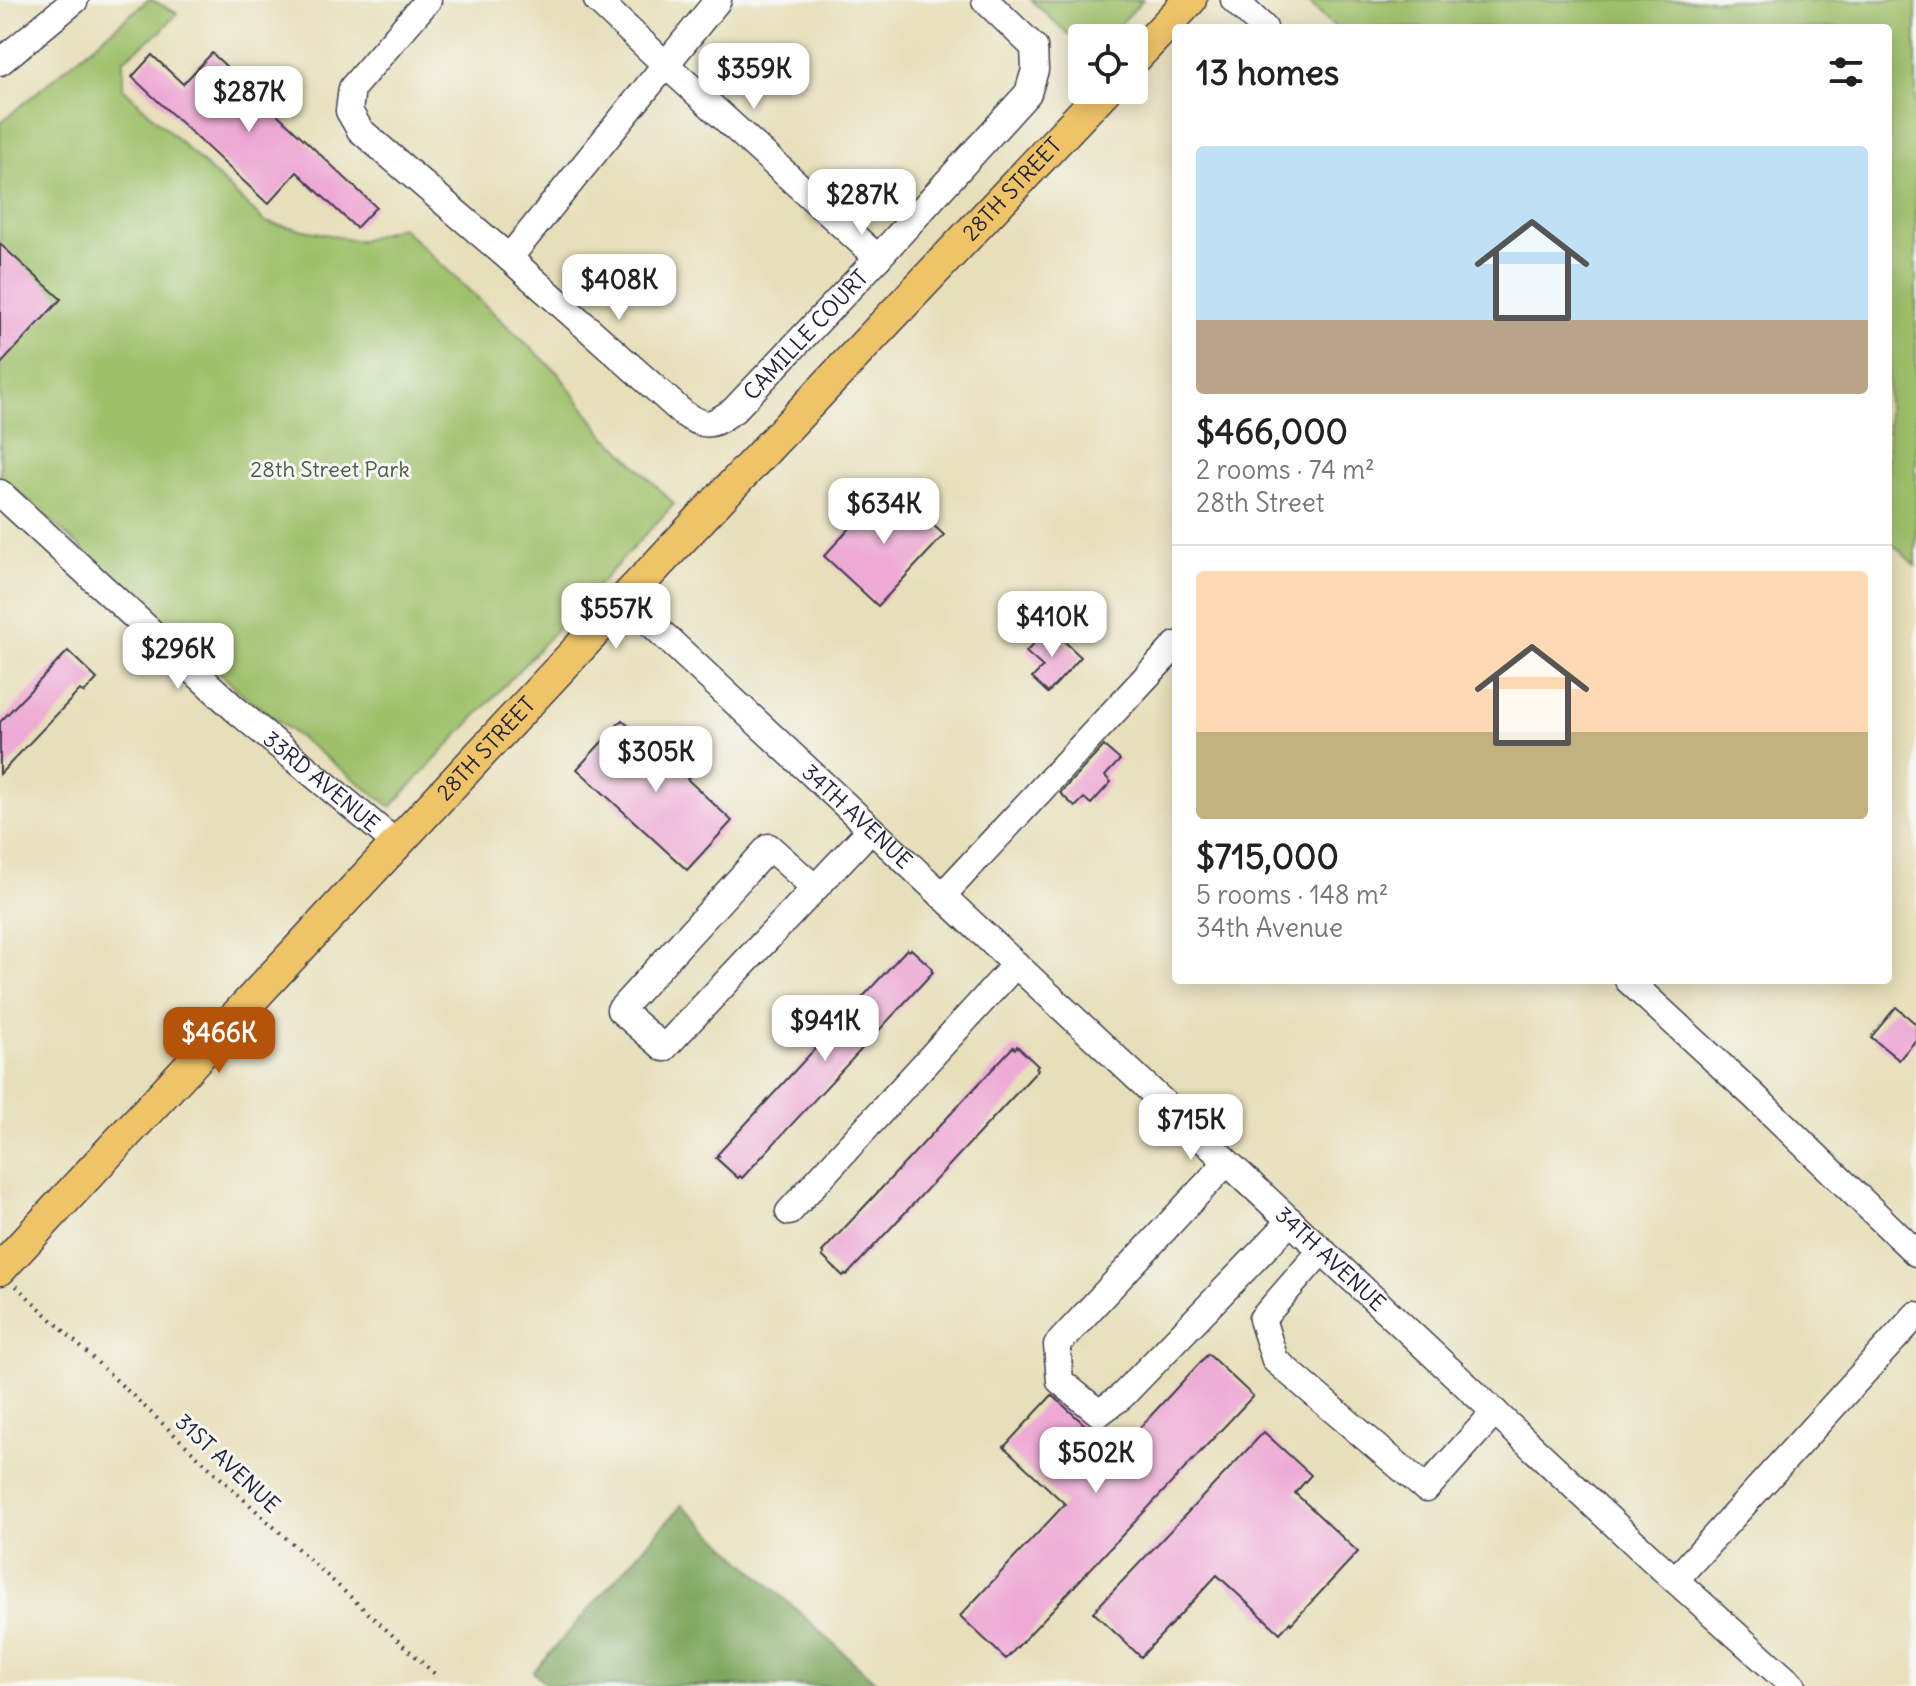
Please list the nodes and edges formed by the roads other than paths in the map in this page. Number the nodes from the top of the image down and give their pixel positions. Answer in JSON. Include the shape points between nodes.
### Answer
{"nodes":[{"id":1,"x":75,"y":0,"type":"edge"},
{"id":2,"x":428,"y":0,"type":"edge"},
{"id":3,"x":597,"y":0,"type":"edge"},
{"id":4,"x":718,"y":0,"type":"edge"},
{"id":5,"x":985,"y":0,"type":"edge"},
{"id":6,"x":1190,"y":0,"type":"edge"},
{"id":7,"x":1234,"y":0,"type":"edge"},
{"id":8,"x":1260,"y":24,"type":"edge"},
{"id":9,"x":1148,"y":44,"type":"edge"},
{"id":10,"x":6,"y":49,"type":"edge"},
{"id":11,"x":665,"y":64,"type":"junction"},
{"id":12,"x":1092,"y":104,"type":"edge"},
{"id":13,"x":509,"y":258,"type":"junction"},
{"id":14,"x":878,"y":258,"type":"junction"},
{"id":15,"x":0,"y":493,"type":"edge"},
{"id":16,"x":625,"y":599,"type":"junction"},
{"id":17,"x":1172,"y":649,"type":"edge"},
{"id":18,"x":871,"y":829,"type":"junction"},
{"id":19,"x":397,"y":844,"type":"junction"},
{"id":20,"x":815,"y":888,"type":"junction"},
{"id":21,"x":942,"y":896,"type":"junction"},
{"id":22,"x":1016,"y":964,"type":"junction"},
{"id":23,"x":1632,"y":984,"type":"edge"},
{"id":24,"x":1227,"y":1162,"type":"junction"},
{"id":25,"x":789,"y":1212,"type":"dead end"},
{"id":26,"x":1291,"y":1221,"type":"junction"},
{"id":27,"x":1322,"y":1250,"type":"junction"},
{"id":28,"x":1916,"y":1253,"type":"edge"},
{"id":29,"x":5,"y":1275,"type":"edge"},
{"id":30,"x":1916,"y":1315,"type":"edge"},
{"id":31,"x":1495,"y":1412,"type":"junction"},
{"id":32,"x":1675,"y":1580,"type":"junction"},
{"id":33,"x":1793,"y":1686,"type":"edge"}],
"edges":[{"from":1,"to":10,"type":"street"},
{"from":2,"to":13,"type":"street","name":"CAMILLE COURT","via":[[352,88],[349,111],[360,130]]},
{"from":3,"to":11,"type":"street"},
{"from":4,"to":11,"type":"street"},
{"from":5,"to":14,"type":"street","name":"CAMILLE COURT","via":[[1034,47],[1028,93]]},
{"from":6,"to":9,"type":"main road"},
{"from":7,"to":8,"type":"street"},
{"from":11,"to":13,"type":"street"},
{"from":11,"to":14,"type":"street"},
{"from":12,"to":16,"type":"main road","name":"28TH STREET"},
{"from":13,"to":14,"type":"street","name":"CAMILLE COURT","via":[[684,414],[698,423],[715,423],[734,410]]},
{"from":15,"to":19,"type":"street","name":"33RD AVENUE","via":[[235,709]]},
{"from":16,"to":18,"type":"street","name":"34TH AVENUE"},
{"from":16,"to":19,"type":"main road","name":"28TH STREET"},
{"from":17,"to":21,"type":"street"},
{"from":18,"to":20,"type":"street"},
{"from":18,"to":21,"type":"street","name":"34TH AVENUE"},
{"from":19,"to":29,"type":"main road","name":"28TH STREET"},
{"from":20,"to":20,"type":"street","via":[[664,1048],[620,1010],[769,847]]},
{"from":21,"to":22,"type":"street","name":"34TH AVENUE"},
{"from":22,"to":24,"type":"street","name":"34TH AVENUE"},
{"from":22,"to":25,"type":"street"},
{"from":23,"to":28,"type":"street"},
{"from":24,"to":26,"type":"street","name":"34TH AVENUE"},
{"from":24,"to":26,"type":"street","via":[[1057,1345],[1060,1381],[1099,1413],[1122,1396]]},
{"from":26,"to":27,"type":"street","name":"34TH AVENUE"},
{"from":27,"to":31,"type":"street","name":"34TH AVENUE"},
{"from":27,"to":31,"type":"street","via":[[1262,1319],[1275,1360],[1426,1489]]},
{"from":30,"to":32,"type":"street"},
{"from":31,"to":32,"type":"street","name":"34TH AVENUE"},
{"from":32,"to":33,"type":"street","name":"34TH AVENUE"}]}
